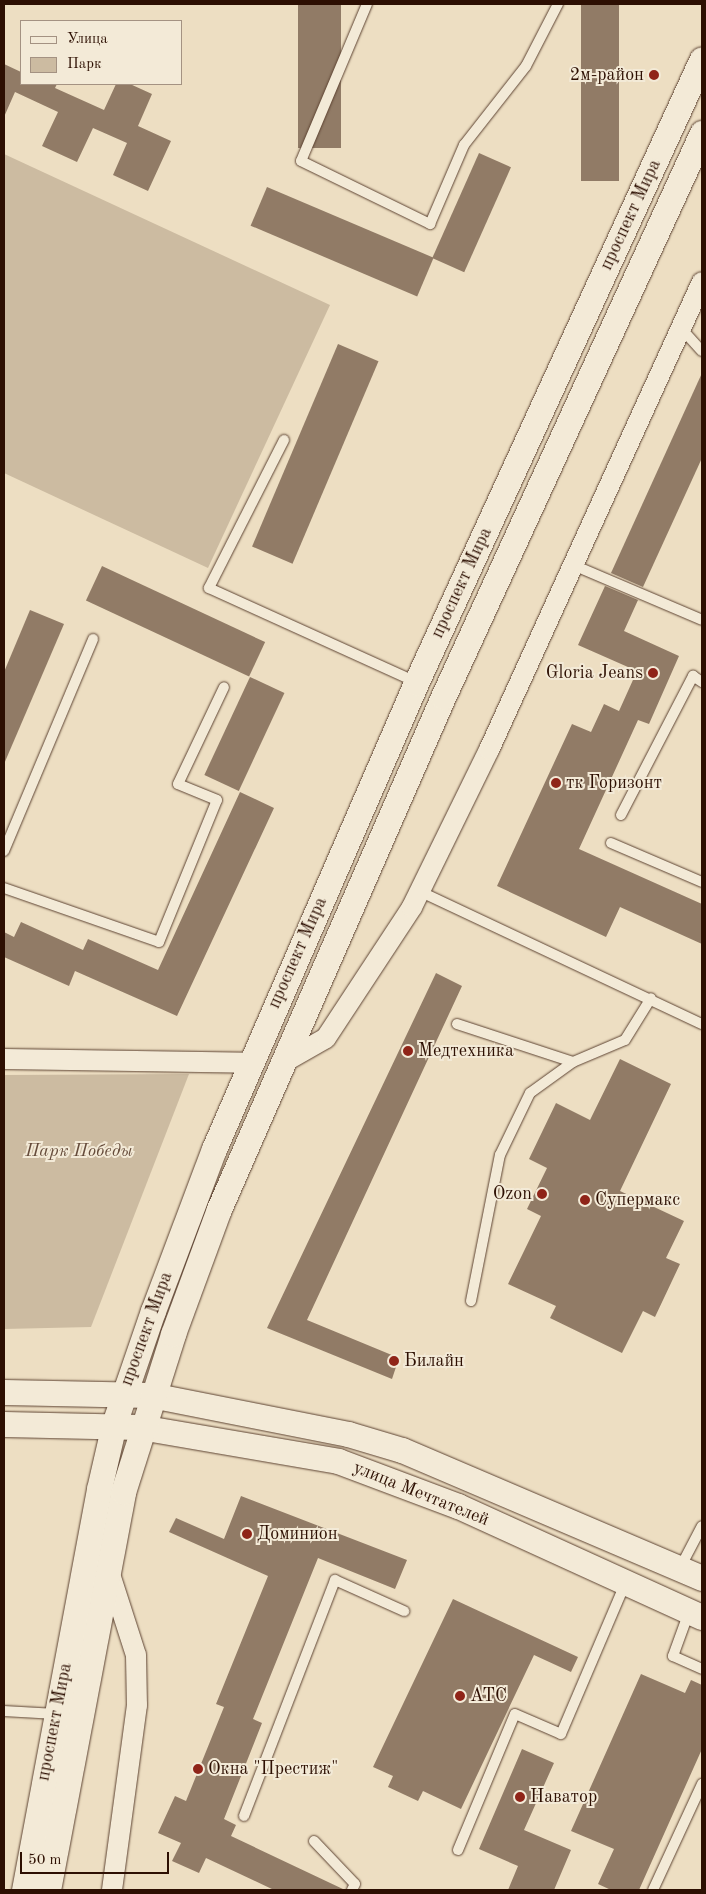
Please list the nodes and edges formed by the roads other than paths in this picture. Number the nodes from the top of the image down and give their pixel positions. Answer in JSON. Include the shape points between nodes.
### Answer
{"nodes":[{"id":1,"x":367,"y":4,"type":"edge"},
{"id":2,"x":558,"y":4,"type":"edge"},
{"id":3,"x":702,"y":59,"type":"edge"},
{"id":4,"x":702,"y":133,"type":"edge"},
{"id":5,"x":702,"y":282,"type":"edge"},
{"id":6,"x":681,"y":328,"type":"junction"},
{"id":7,"x":702,"y":351,"type":"edge"},
{"id":8,"x":284,"y":440,"type":"dead end"},
{"id":9,"x":572,"y":564,"type":"junction"},
{"id":10,"x":702,"y":620,"type":"edge"},
{"id":11,"x":93,"y":639,"type":"dead end"},
{"id":12,"x":702,"y":682,"type":"edge"},
{"id":13,"x":416,"y":683,"type":"junction"},
{"id":14,"x":224,"y":687,"type":"dead end"},
{"id":15,"x":621,"y":815,"type":"dead end"},
{"id":16,"x":611,"y":843,"type":"dead end"},
{"id":17,"x":4,"y":851,"type":"edge"},
{"id":18,"x":702,"y":882,"type":"edge"},
{"id":19,"x":4,"y":888,"type":"edge"},
{"id":20,"x":419,"y":891,"type":"junction"},
{"id":21,"x":650,"y":998,"type":"junction"},
{"id":22,"x":457,"y":1024,"type":"dead end"},
{"id":23,"x":702,"y":1024,"type":"edge"},
{"id":24,"x":4,"y":1059,"type":"edge"},
{"id":25,"x":284,"y":1062,"type":"junction"},
{"id":26,"x":573,"y":1062,"type":"junction"},
{"id":27,"x":250,"y":1063,"type":"junction"},
{"id":28,"x":471,"y":1300,"type":"dead end"},
{"id":29,"x":4,"y":1392,"type":"edge"},
{"id":30,"x":124,"y":1393,"type":"junction"},
{"id":31,"x":151,"y":1395,"type":"junction"},
{"id":32,"x":4,"y":1424,"type":"edge"},
{"id":33,"x":114,"y":1424,"type":"junction"},
{"id":34,"x":140,"y":1427,"type":"junction"},
{"id":35,"x":702,"y":1526,"type":"edge"},
{"id":36,"x":108,"y":1568,"type":"junction"},
{"id":37,"x":691,"y":1574,"type":"edge"},
{"id":38,"x":625,"y":1584,"type":"junction"},
{"id":39,"x":404,"y":1611,"type":"dead end"},
{"id":40,"x":696,"y":1614,"type":"edge"},
{"id":41,"x":702,"y":1669,"type":"edge"},
{"id":42,"x":4,"y":1711,"type":"edge"},
{"id":43,"x":56,"y":1714,"type":"junction"},
{"id":44,"x":702,"y":1784,"type":"edge"},
{"id":45,"x":244,"y":1816,"type":"dead end"},
{"id":46,"x":314,"y":1841,"type":"dead end"},
{"id":47,"x":458,"y":1850,"type":"dead end"},
{"id":48,"x":24,"y":1890,"type":"edge"},
{"id":49,"x":48,"y":1890,"type":"edge"},
{"id":50,"x":112,"y":1890,"type":"edge"},
{"id":51,"x":352,"y":1890,"type":"edge"},
{"id":52,"x":653,"y":1890,"type":"edge"}],
"edges":[{"from":1,"to":2,"type":"lane","via":[[301,161],[430,224],[464,145],[526,66]]},
{"from":3,"to":13,"type":"street","name":"проспект Мира"},
{"from":4,"to":25,"type":"street","name":"проспект Мира","via":[[442,697]]},
{"from":5,"to":6,"type":"street"},
{"from":6,"to":7,"type":"lane"},
{"from":6,"to":9,"type":"street"},
{"from":8,"to":13,"type":"lane","via":[[209,588]]},
{"from":9,"to":10,"type":"lane"},
{"from":9,"to":20,"type":"street"},
{"from":11,"to":17,"type":"lane"},
{"from":12,"to":15,"type":"lane","via":[[693,676]]},
{"from":13,"to":27,"type":"street","name":"проспект Мира"},
{"from":14,"to":19,"type":"lane","via":[[178,784],[217,800],[159,942]]},
{"from":16,"to":18,"type":"lane"},
{"from":20,"to":21,"type":"lane"},
{"from":20,"to":25,"type":"street","via":[[326,1038]]},
{"from":21,"to":23,"type":"lane"},
{"from":21,"to":26,"type":"lane","via":[[625,1040]]},
{"from":22,"to":26,"type":"lane"},
{"from":24,"to":27,"type":"street"},
{"from":25,"to":31,"type":"street","name":"проспект Мира","via":[[219,1209]]},
{"from":26,"to":28,"type":"lane","via":[[530,1093],[500,1155]]},
{"from":27,"to":30,"type":"street","name":"проспект Мира","via":[[214,1149]]},
{"from":29,"to":30,"type":"street","name":"улица Мечтателей"},
{"from":30,"to":31,"type":"street","name":"улица Мечтателей"},
{"from":30,"to":33,"type":"street","name":"проспект Мира"},
{"from":31,"to":34,"type":"street","name":"проспект Мира"},
{"from":31,"to":37,"type":"street","name":"улица Мечтателей","via":[[348,1434],[402,1450]]},
{"from":32,"to":33,"type":"street","name":"улица Мечтателей"},
{"from":33,"to":34,"type":"street","name":"улица Мечтателей"},
{"from":33,"to":43,"type":"street","name":"проспект Мира"},
{"from":34,"to":36,"type":"street","name":"проспект Мира"},
{"from":34,"to":38,"type":"street","name":"улица Мечтателей","via":[[338,1461],[387,1476]]},
{"from":35,"to":37,"type":"lane"},
{"from":36,"to":49,"type":"street","name":"проспект Мира"},
{"from":36,"to":50,"type":"street","via":[[136,1655],[137,1706]]},
{"from":38,"to":40,"type":"street","name":"улица Мечтателей"},
{"from":38,"to":47,"type":"lane","via":[[561,1734],[515,1714]]},
{"from":39,"to":45,"type":"lane","via":[[335,1580]]},
{"from":40,"to":41,"type":"lane","via":[[673,1656]]},
{"from":42,"to":43,"type":"lane"},
{"from":43,"to":48,"type":"street","name":"проспект Мира"},
{"from":44,"to":52,"type":"lane"},
{"from":46,"to":51,"type":"lane","via":[[355,1884]]}]}
